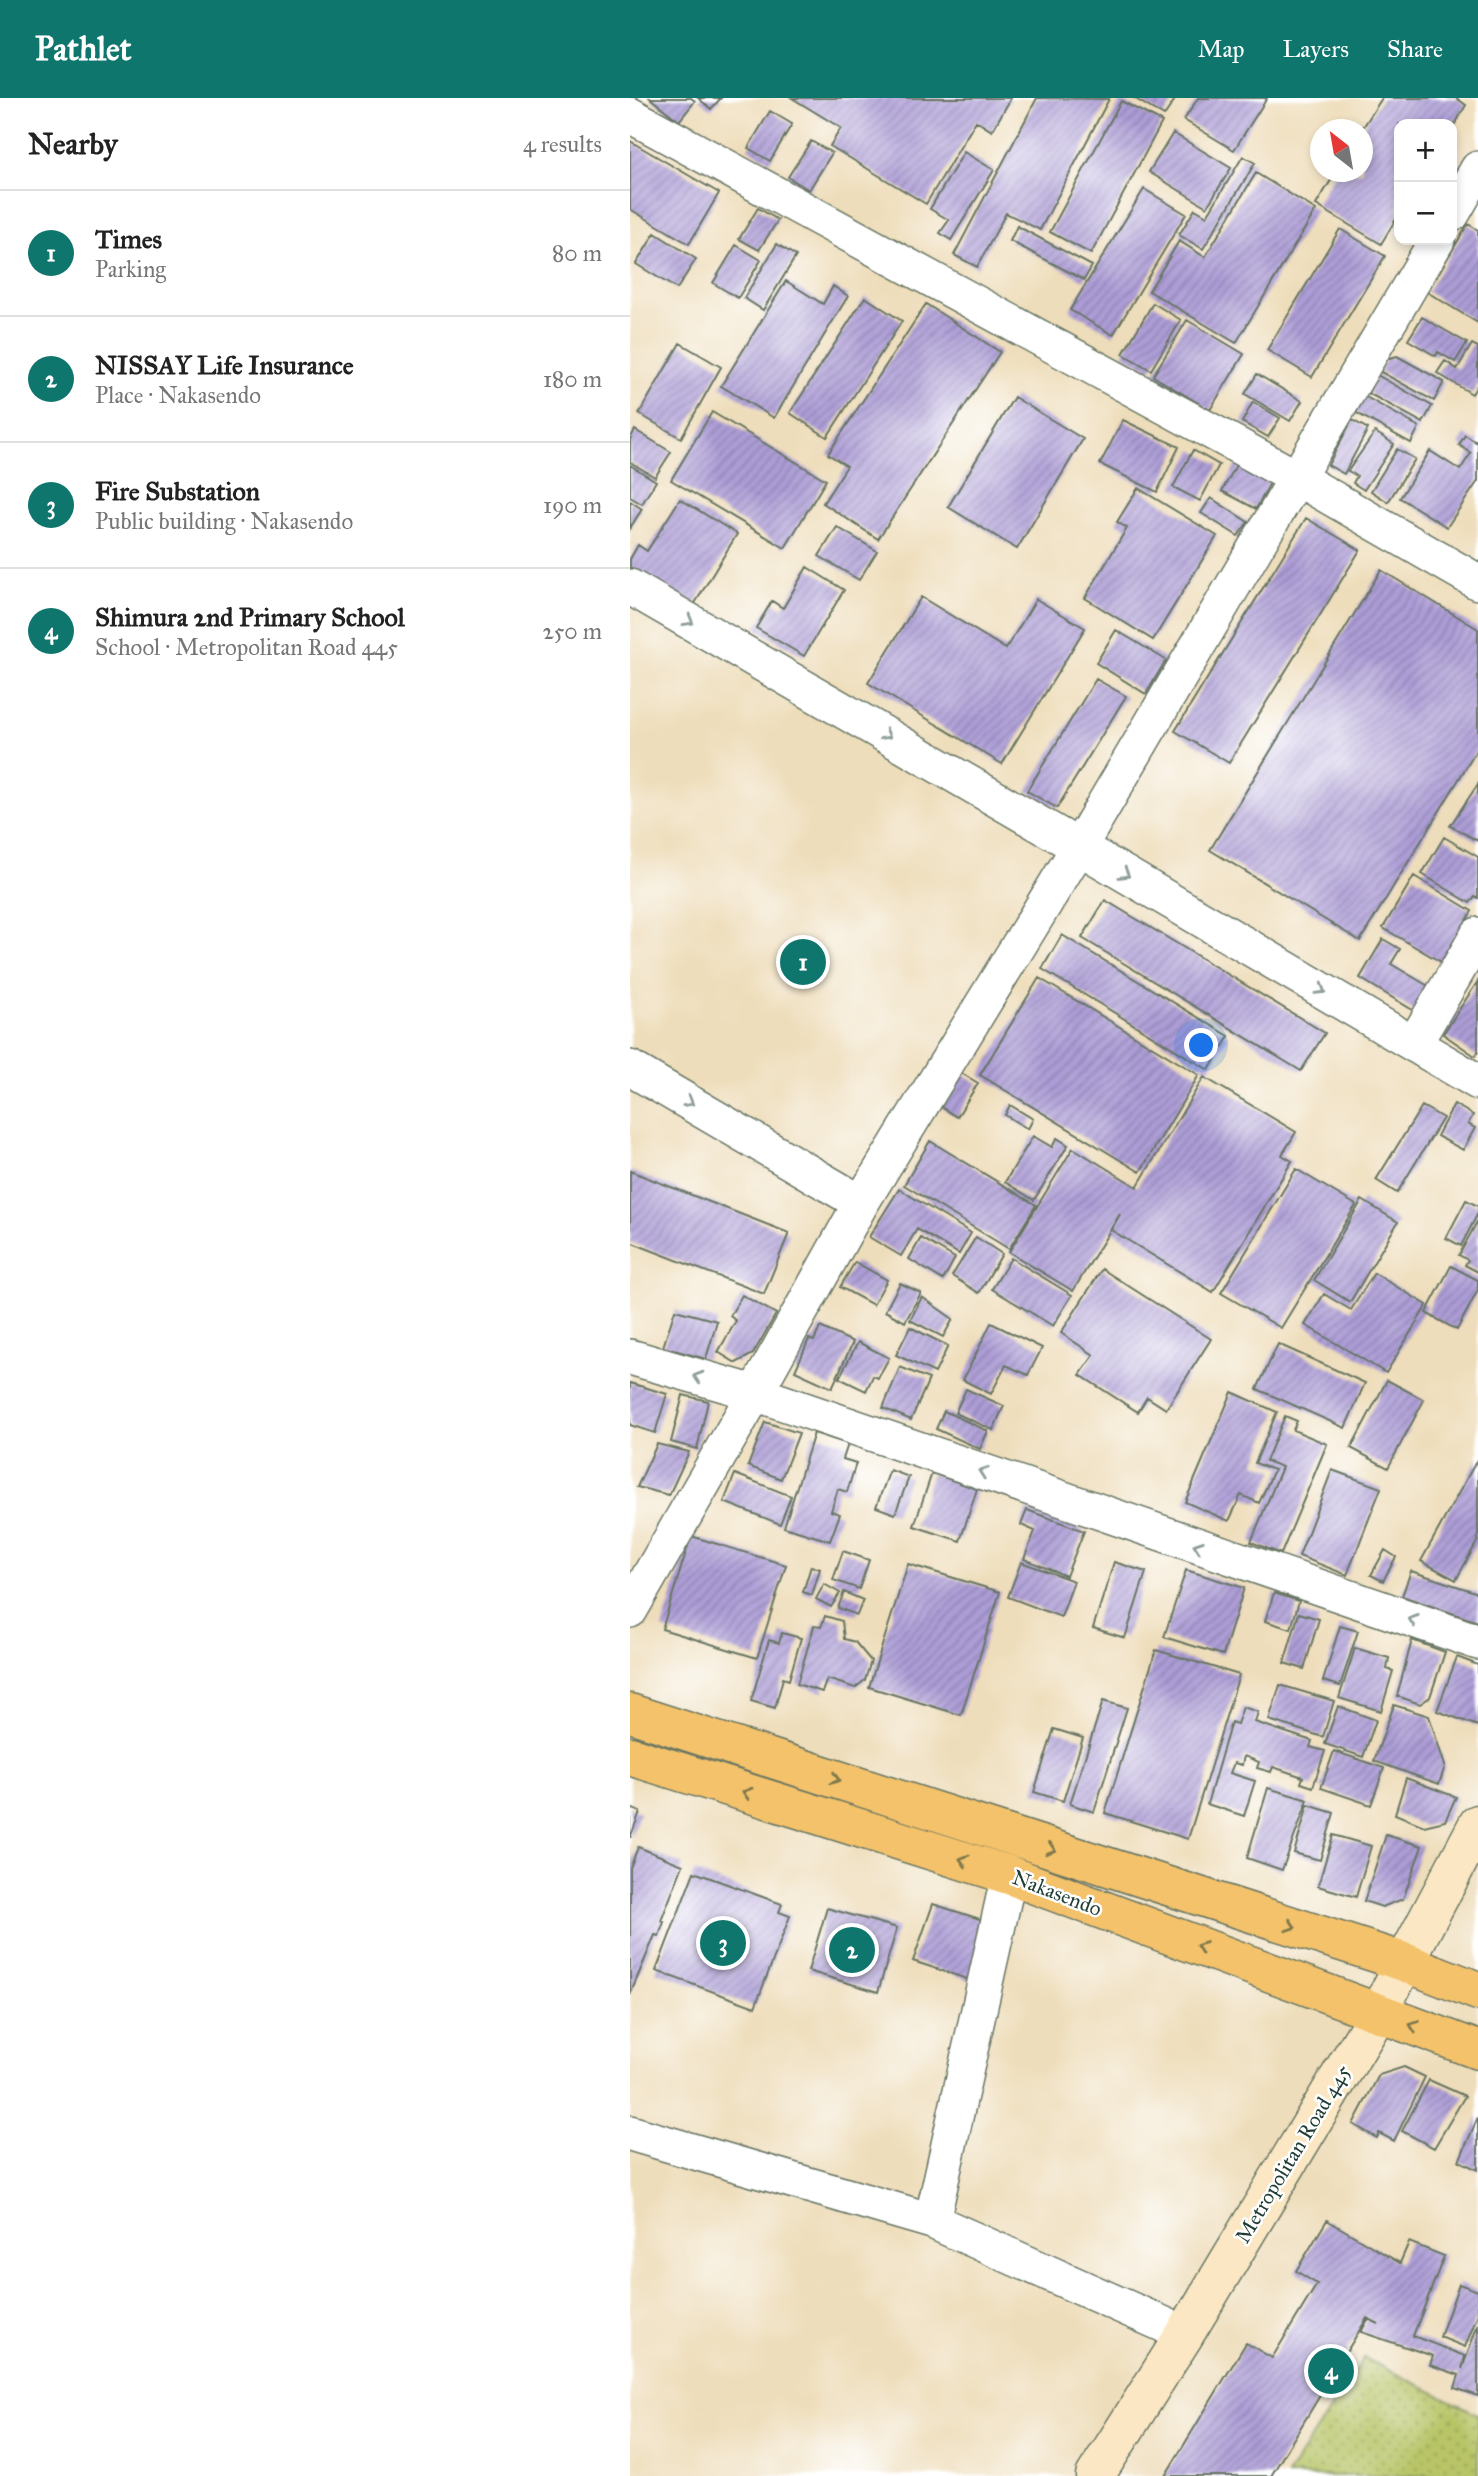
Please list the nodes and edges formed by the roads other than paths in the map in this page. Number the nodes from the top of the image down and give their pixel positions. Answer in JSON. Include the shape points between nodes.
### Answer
{"nodes":[{"id":1,"x":630,"y":115,"type":"edge"},
{"id":2,"x":1478,"y":169,"type":"edge"},
{"id":3,"x":1457,"y":205,"type":"edge"},
{"id":4,"x":1434,"y":245,"type":"edge"},
{"id":5,"x":1297,"y":478,"type":"junction"},
{"id":6,"x":1478,"y":582,"type":"edge"},
{"id":7,"x":630,"y":587,"type":"edge"},
{"id":8,"x":1079,"y":847,"type":"junction"},
{"id":9,"x":1478,"y":935,"type":"edge"},
{"id":10,"x":1414,"y":1044,"type":"junction"},
{"id":11,"x":630,"y":1068,"type":"edge"},
{"id":12,"x":1478,"y":1082,"type":"edge"},
{"id":13,"x":861,"y":1203,"type":"junction"},
{"id":14,"x":630,"y":1357,"type":"edge"},
{"id":15,"x":755,"y":1393,"type":"junction"},
{"id":16,"x":630,"y":1610,"type":"edge"},
{"id":17,"x":1478,"y":1643,"type":"edge"},
{"id":18,"x":630,"y":1713,"type":"edge"},
{"id":19,"x":630,"y":1756,"type":"edge"},
{"id":20,"x":1478,"y":1824,"type":"edge"},
{"id":21,"x":1009,"y":1875,"type":"junction"},
{"id":22,"x":1405,"y":1962,"type":"junction"},
{"id":23,"x":1478,"y":1991,"type":"edge"},
{"id":24,"x":1378,"y":2013,"type":"junction"},
{"id":25,"x":1478,"y":2050,"type":"edge"},
{"id":26,"x":630,"y":2133,"type":"edge"},
{"id":27,"x":932,"y":2221,"type":"junction"},
{"id":28,"x":1185,"y":2334,"type":"junction"},
{"id":29,"x":1095,"y":2476,"type":"edge"}],
"edges":[{"from":1,"to":5,"type":"street"},
{"from":2,"to":3,"type":"street"},
{"from":4,"to":5,"type":"street"},
{"from":5,"to":6,"type":"street"},
{"from":5,"to":8,"type":"street"},
{"from":7,"to":8,"type":"street","one_way":true},
{"from":8,"to":10,"type":"street","one_way":true},
{"from":8,"to":13,"type":"street"},
{"from":9,"to":10,"type":"street"},
{"from":10,"to":12,"type":"street"},
{"from":11,"to":13,"type":"street","one_way":true},
{"from":13,"to":15,"type":"street"},
{"from":15,"to":14,"type":"street","one_way":true},
{"from":15,"to":16,"type":"street"},
{"from":17,"to":15,"type":"street","one_way":true},
{"from":18,"to":22,"type":"highway","name":"Nakasendo","one_way":true},
{"from":21,"to":19,"type":"highway","name":"Nakasendo","one_way":true},
{"from":20,"to":22,"type":"main road","name":"Metropolitan Road 445"},
{"from":24,"to":21,"type":"highway","name":"Nakasendo","one_way":true},
{"from":21,"to":27,"type":"street"},
{"from":22,"to":23,"type":"highway","name":"Nakasendo"},
{"from":22,"to":24,"type":"main road","name":"Metropolitan Road 445"},
{"from":25,"to":24,"type":"highway","name":"Nakasendo","one_way":true},
{"from":24,"to":28,"type":"main road","name":"Metropolitan Road 445"},
{"from":26,"to":27,"type":"street"},
{"from":27,"to":28,"type":"street"},
{"from":28,"to":29,"type":"main road","name":"Metropolitan Road 445"}]}
